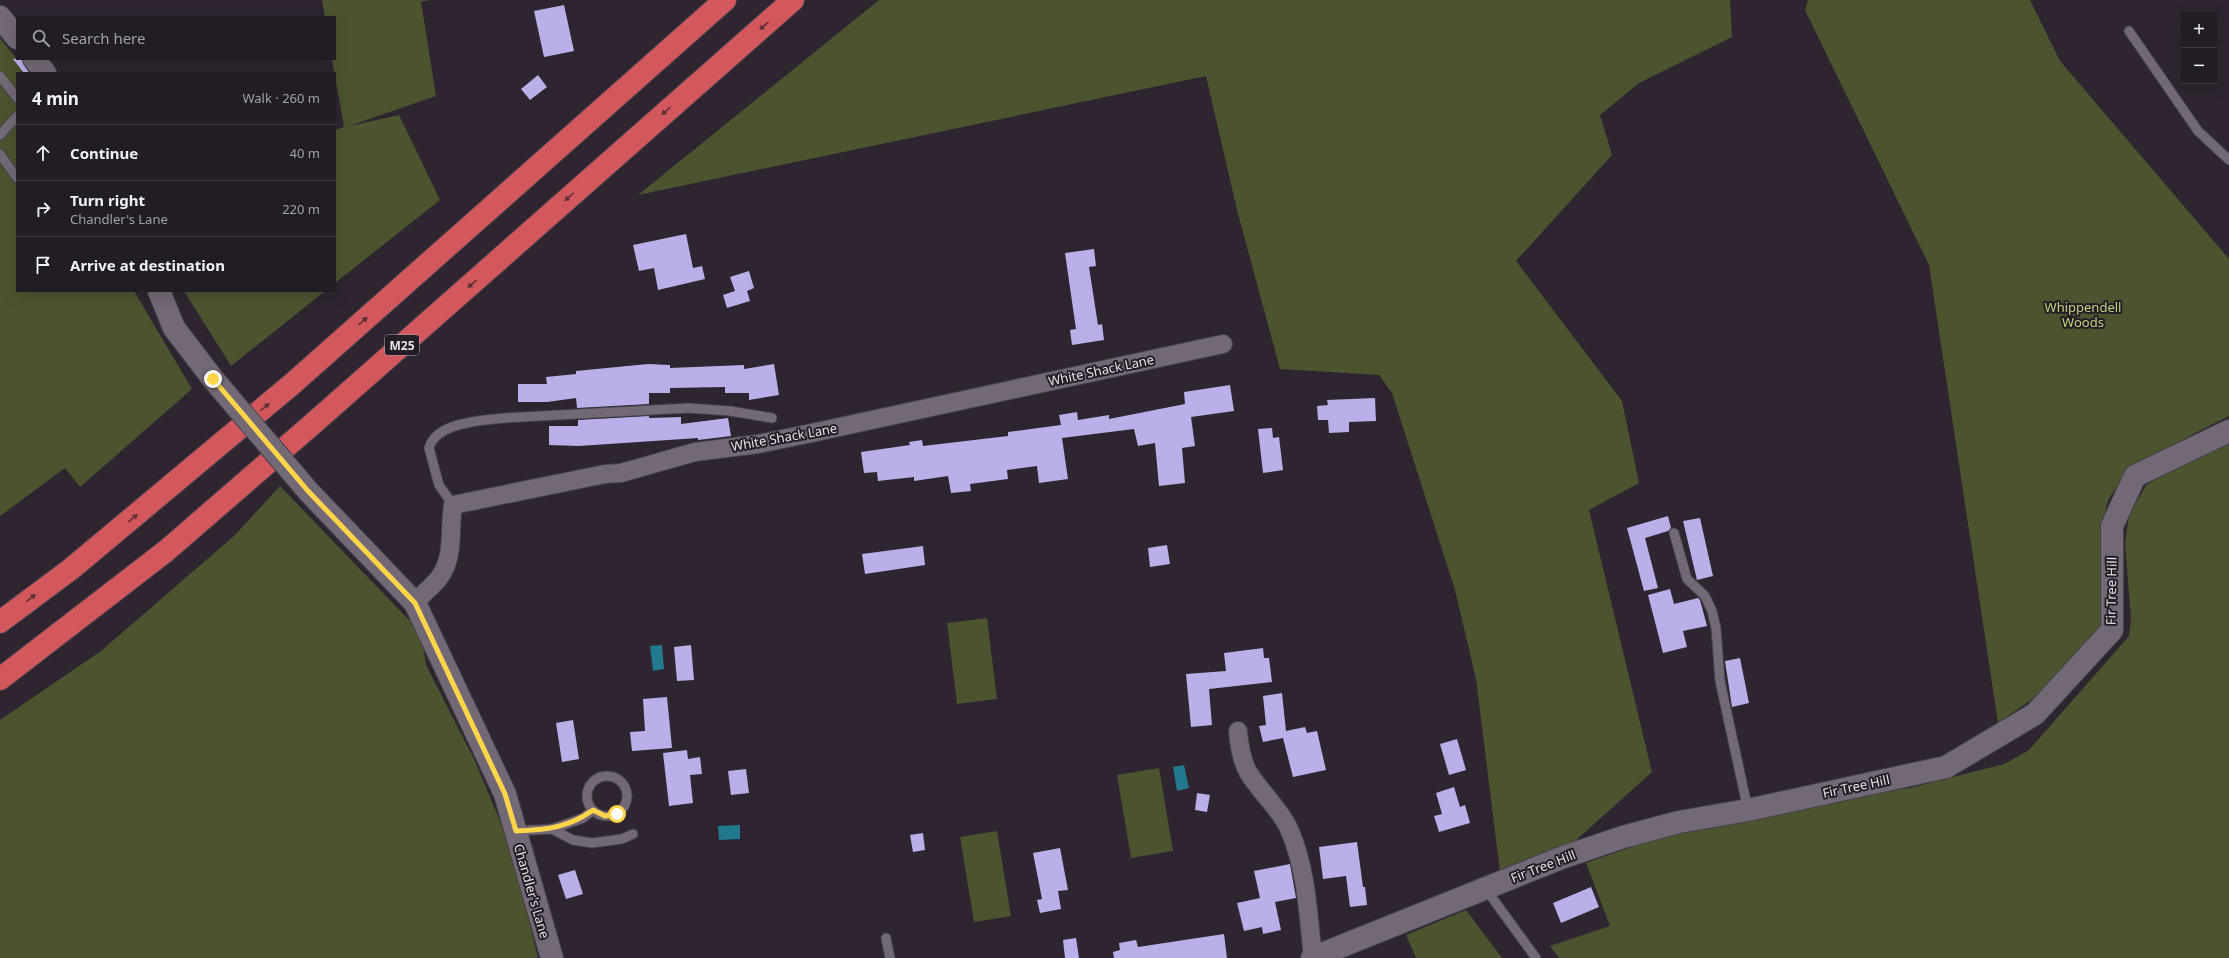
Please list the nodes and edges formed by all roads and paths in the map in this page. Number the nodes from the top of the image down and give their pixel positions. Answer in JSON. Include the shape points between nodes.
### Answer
{"nodes":[{"id":1,"x":725,"y":0,"type":"edge"},
{"id":2,"x":793,"y":0,"type":"edge"},
{"id":3,"x":0,"y":17,"type":"edge"},
{"id":4,"x":2129,"y":32,"type":"dead end"},
{"id":5,"x":16,"y":37,"type":"edge"},
{"id":6,"x":35,"y":60,"type":"edge"},
{"id":7,"x":44,"y":72,"type":"edge"},
{"id":8,"x":0,"y":76,"type":"edge"},
{"id":9,"x":16,"y":97,"type":"edge"},
{"id":10,"x":16,"y":117,"type":"edge"},
{"id":11,"x":0,"y":135,"type":"edge"},
{"id":12,"x":0,"y":154,"type":"edge"},
{"id":13,"x":2229,"y":160,"type":"edge"},
{"id":14,"x":16,"y":177,"type":"edge"},
{"id":15,"x":159,"y":292,"type":"edge"},
{"id":16,"x":1224,"y":344,"type":"dead end"},
{"id":17,"x":772,"y":418,"type":"dead end"},
{"id":18,"x":2229,"y":431,"type":"edge"},
{"id":19,"x":453,"y":505,"type":"junction"},
{"id":20,"x":1674,"y":533,"type":"dead end"},
{"id":21,"x":415,"y":603,"type":"junction"},
{"id":22,"x":0,"y":622,"type":"edge"},
{"id":23,"x":0,"y":678,"type":"edge"},
{"id":24,"x":1238,"y":731,"type":"dead end"},
{"id":25,"x":593,"y":810,"type":"junction"},
{"id":26,"x":1748,"y":810,"type":"junction"},
{"id":27,"x":552,"y":830,"type":"junction"},
{"id":28,"x":516,"y":831,"type":"junction"},
{"id":29,"x":633,"y":834,"type":"dead end"},
{"id":30,"x":1485,"y":888,"type":"junction"},
{"id":31,"x":886,"y":938,"type":"dead end"},
{"id":32,"x":552,"y":958,"type":"edge"},
{"id":33,"x":890,"y":958,"type":"edge"},
{"id":34,"x":1312,"y":958,"type":"edge"},
{"id":35,"x":1536,"y":958,"type":"edge"}],
"edges":[{"from":22,"to":1,"type":"highway","one_way":true,"via":[[77,564],[291,385]]},
{"from":2,"to":23,"type":"highway","number":"M25","one_way":true,"via":[[166,551]]},
{"from":3,"to":5,"type":"street"},
{"from":4,"to":13,"type":"lane","via":[[2198,132]]},
{"from":6,"to":7,"type":"street"},
{"from":8,"to":9,"type":"lane"},
{"from":10,"to":11,"type":"lane"},
{"from":12,"to":14,"type":"lane"},
{"from":15,"to":21,"type":"street","name":"Chandler's Lane","bridge":true,"via":[[174,328],[213,379],[308,491]]},
{"from":16,"to":19,"type":"street","name":"White Shack Lane","via":[[807,434],[758,444],[696,452],[621,473],[605,474]]},
{"from":17,"to":19,"type":"lane","via":[[730,411],[682,408],[476,420],[448,428],[433,440],[429,448],[439,485]]},
{"from":18,"to":26,"type":"street","name":"Fir Tree Hill","via":[[2134,476],[2112,526],[2112,630],[2035,714],[1946,767]]},
{"from":19,"to":21,"type":"street","via":[[451,544],[443,572]]},
{"from":20,"to":26,"type":"lane","via":[[1686,579],[1705,596],[1712,611],[1716,628],[1720,681]]},
{"from":21,"to":28,"type":"street","name":"Chandler's Lane","via":[[505,794]]},
{"from":24,"to":34,"type":"street","via":[[1239,746],[1248,772],[1279,812],[1295,844],[1306,889]]},
{"from":25,"to":25,"type":"lane","via":[[598,814],[611,816],[622,809],[627,798],[624,785],[613,778],[600,778],[595,781],[590,786],[588,799]]},
{"from":25,"to":27,"type":"lane","via":[[583,818]]},
{"from":26,"to":30,"type":"street","name":"Fir Tree Hill","via":[[1679,822],[1623,837]]},
{"from":27,"to":28,"type":"lane"},
{"from":27,"to":29,"type":"lane","via":[[572,840],[592,843],[622,839]]},
{"from":28,"to":32,"type":"street","name":"Chandler's Lane"},
{"from":30,"to":34,"type":"street","name":"Fir Tree Hill"},
{"from":30,"to":35,"type":"lane"},
{"from":31,"to":33,"type":"lane"}]}
